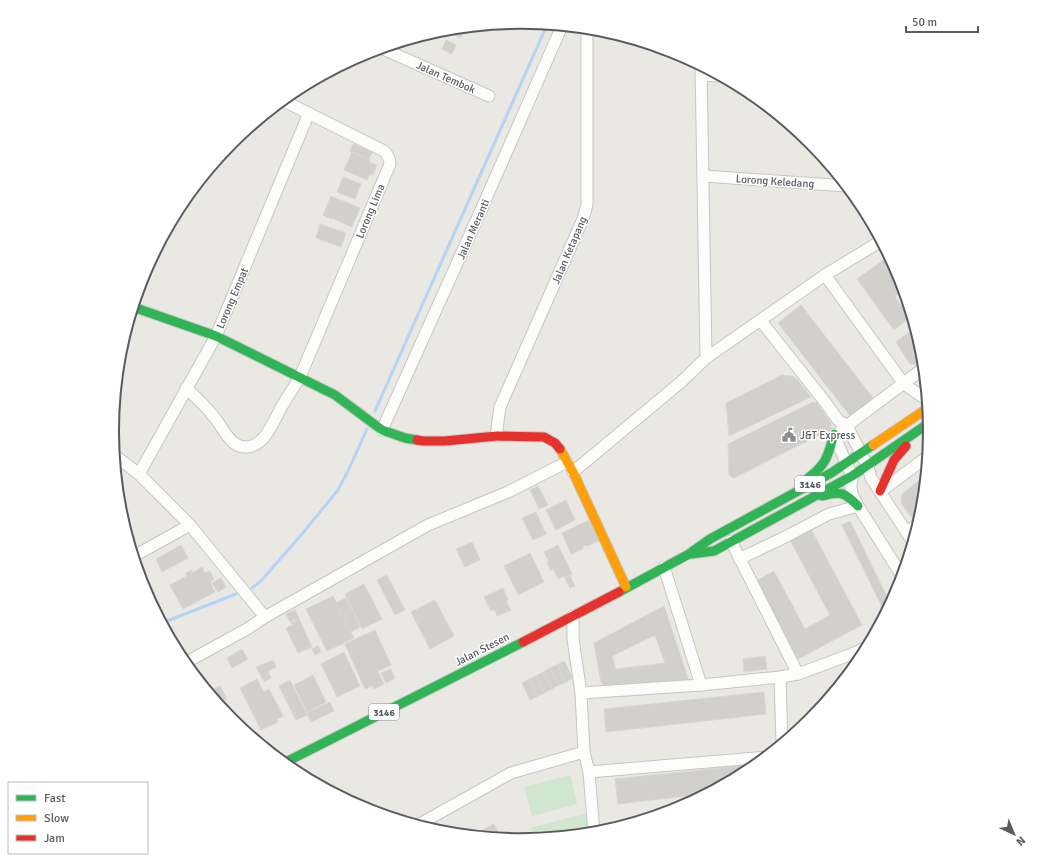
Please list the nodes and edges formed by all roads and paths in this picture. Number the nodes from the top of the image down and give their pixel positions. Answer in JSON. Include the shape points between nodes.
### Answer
{"nodes":[{"id":1,"x":560,"y":31,"type":"edge"},
{"id":2,"x":587,"y":35,"type":"edge"},
{"id":3,"x":389,"y":51,"type":"edge"},
{"id":4,"x":701,"y":71,"type":"edge"},
{"id":5,"x":489,"y":96,"type":"dead end"},
{"id":6,"x":289,"y":103,"type":"edge"},
{"id":7,"x":309,"y":113,"type":"junction"},
{"id":8,"x":704,"y":176,"type":"junction"},
{"id":9,"x":840,"y":186,"type":"edge"},
{"id":10,"x":877,"y":244,"type":"edge"},
{"id":11,"x":825,"y":275,"type":"junction"},
{"id":12,"x":138,"y":309,"type":"edge"},
{"id":13,"x":761,"y":320,"type":"junction"},
{"id":14,"x":216,"y":336,"type":"junction"},
{"id":15,"x":706,"y":358,"type":"junction"},
{"id":16,"x":919,"y":372,"type":"edge"},
{"id":17,"x":300,"y":377,"type":"junction"},
{"id":18,"x":904,"y":384,"type":"junction"},
{"id":19,"x":186,"y":388,"type":"junction"},
{"id":20,"x":921,"y":396,"type":"edge"},
{"id":21,"x":922,"y":412,"type":"edge"},
{"id":22,"x":842,"y":423,"type":"junction"},
{"id":23,"x":923,"y":428,"type":"edge"},
{"id":24,"x":382,"y":430,"type":"junction"},
{"id":25,"x":923,"y":433,"type":"edge"},
{"id":26,"x":834,"y":434,"type":"junction"},
{"id":27,"x":497,"y":436,"type":"junction"},
{"id":28,"x":861,"y":453,"type":"junction"},
{"id":29,"x":120,"y":460,"type":"edge"},
{"id":30,"x":922,"y":461,"type":"edge"},
{"id":31,"x":567,"y":462,"type":"junction"},
{"id":32,"x":846,"y":463,"type":"junction"},
{"id":33,"x":868,"y":467,"type":"junction"},
{"id":34,"x":573,"y":472,"type":"junction"},
{"id":35,"x":138,"y":474,"type":"junction"},
{"id":36,"x":852,"y":476,"type":"junction"},
{"id":37,"x":880,"y":491,"type":"junction"},
{"id":38,"x":812,"y":498,"type":"junction"},
{"id":39,"x":858,"y":506,"type":"junction"},
{"id":40,"x":758,"y":512,"type":"junction"},
{"id":41,"x":190,"y":525,"type":"junction"},
{"id":42,"x":909,"y":535,"type":"edge"},
{"id":43,"x":731,"y":541,"type":"junction"},
{"id":44,"x":138,"y":554,"type":"edge"},
{"id":45,"x":689,"y":554,"type":"junction"},
{"id":46,"x":739,"y":559,"type":"junction"},
{"id":47,"x":664,"y":568,"type":"junction"},
{"id":48,"x":898,"y":570,"type":"edge"},
{"id":49,"x":626,"y":587,"type":"junction"},
{"id":50,"x":573,"y":616,"type":"junction"},
{"id":51,"x":265,"y":617,"type":"junction"},
{"id":52,"x":856,"y":652,"type":"edge"},
{"id":53,"x":191,"y":660,"type":"edge"},
{"id":54,"x":798,"y":674,"type":"junction"},
{"id":55,"x":780,"y":677,"type":"junction"},
{"id":56,"x":702,"y":685,"type":"junction"},
{"id":57,"x":581,"y":693,"type":"junction"},
{"id":58,"x":782,"y":737,"type":"edge"},
{"id":59,"x":584,"y":752,"type":"junction"},
{"id":60,"x":754,"y":758,"type":"edge"},
{"id":61,"x":291,"y":760,"type":"edge"},
{"id":62,"x":589,"y":772,"type":"junction"},
{"id":63,"x":425,"y":821,"type":"edge"},
{"id":64,"x":593,"y":826,"type":"edge"}],
"edges":[{"from":1,"to":24,"type":"street","name":"Jalan Meranti"},
{"from":2,"to":27,"type":"street","name":"Jalan Ketapang","via":[[587,205],[500,407]]},
{"from":3,"to":5,"type":"street","name":"Jalan Tembok"},
{"from":4,"to":8,"type":"street"},
{"from":6,"to":7,"type":"street","name":"Lorong Lima"},
{"from":7,"to":14,"type":"street","name":"Lorong Empat"},
{"from":7,"to":17,"type":"street","name":"Lorong Lima","via":[[384,151],[390,159],[390,164]]},
{"from":8,"to":9,"type":"street","name":"Lorong Keledang"},
{"from":8,"to":15,"type":"street"},
{"from":10,"to":11,"type":"street"},
{"from":11,"to":13,"type":"street"},
{"from":11,"to":18,"type":"street"},
{"from":12,"to":14,"type":"main road"},
{"from":13,"to":15,"type":"street"},
{"from":13,"to":22,"type":"street"},
{"from":14,"to":17,"type":"main road"},
{"from":14,"to":19,"type":"street","name":"Lorong Empat"},
{"from":15,"to":34,"type":"street"},
{"from":16,"to":18,"type":"street"},
{"from":17,"to":19,"type":"street","name":"Lorong Lima","via":[[265,436],[259,443],[250,447],[235,444],[214,416]]},
{"from":17,"to":24,"type":"main road","via":[[335,395]]},
{"from":18,"to":20,"type":"street"},
{"from":18,"to":22,"type":"street"},
{"from":19,"to":35,"type":"street","name":"Lorong Empat"},
{"from":21,"to":28,"type":"main road","number":"3146"},
{"from":22,"to":26,"type":"street"},
{"from":22,"to":28,"type":"street"},
{"from":23,"to":33,"type":"main road","number":"3146"},
{"from":24,"to":27,"type":"main road","via":[[423,441]]},
{"from":25,"to":37,"type":"main road","via":[[894,460]]},
{"from":26,"to":32,"type":"street"},
{"from":26,"to":40,"type":"main road","via":[[823,466]]},
{"from":27,"to":31,"type":"main road","via":[[544,437],[555,443]]},
{"from":28,"to":32,"type":"main road","number":"3146"},
{"from":28,"to":33,"type":"street"},
{"from":29,"to":35,"type":"street"},
{"from":30,"to":37,"type":"street"},
{"from":31,"to":34,"type":"main road"},
{"from":31,"to":51,"type":"street","via":[[508,492],[428,526]]},
{"from":32,"to":36,"type":"street"},
{"from":32,"to":40,"type":"main road","number":"3146"},
{"from":33,"to":36,"type":"main road","number":"3146"},
{"from":33,"to":37,"type":"street","via":[[871,478]]},
{"from":34,"to":49,"type":"main road"},
{"from":35,"to":41,"type":"street"},
{"from":36,"to":38,"type":"main road","number":"3146"},
{"from":36,"to":39,"type":"street","via":[[851,490]]},
{"from":37,"to":42,"type":"street"},
{"from":38,"to":39,"type":"main road","via":[[839,492]]},
{"from":38,"to":43,"type":"main road","number":"3146"},
{"from":39,"to":46,"type":"street","via":[[829,514]]},
{"from":39,"to":48,"type":"street"},
{"from":40,"to":45,"type":"main road","number":"3146"},
{"from":41,"to":44,"type":"street"},
{"from":41,"to":51,"type":"street"},
{"from":43,"to":45,"type":"main road","number":"3146","via":[[714,551]]},
{"from":43,"to":46,"type":"street"},
{"from":45,"to":47,"type":"main road","name":"Jalan Stesen","number":"3146"},
{"from":46,"to":54,"type":"street"},
{"from":47,"to":49,"type":"main road","name":"Jalan Stesen","number":"3146"},
{"from":47,"to":56,"type":"street"},
{"from":49,"to":50,"type":"main road","name":"Jalan Stesen","number":"3146"},
{"from":50,"to":57,"type":"street","via":[[573,639]]},
{"from":50,"to":61,"type":"main road","name":"Jalan Stesen","number":"3146"},
{"from":51,"to":53,"type":"street"},
{"from":52,"to":54,"type":"street"},
{"from":54,"to":55,"type":"street"},
{"from":55,"to":56,"type":"street"},
{"from":55,"to":58,"type":"street"},
{"from":56,"to":57,"type":"street"},
{"from":57,"to":59,"type":"street"},
{"from":59,"to":62,"type":"street"},
{"from":59,"to":63,"type":"street","via":[[511,773]]},
{"from":60,"to":62,"type":"street"},
{"from":62,"to":64,"type":"street"}]}
